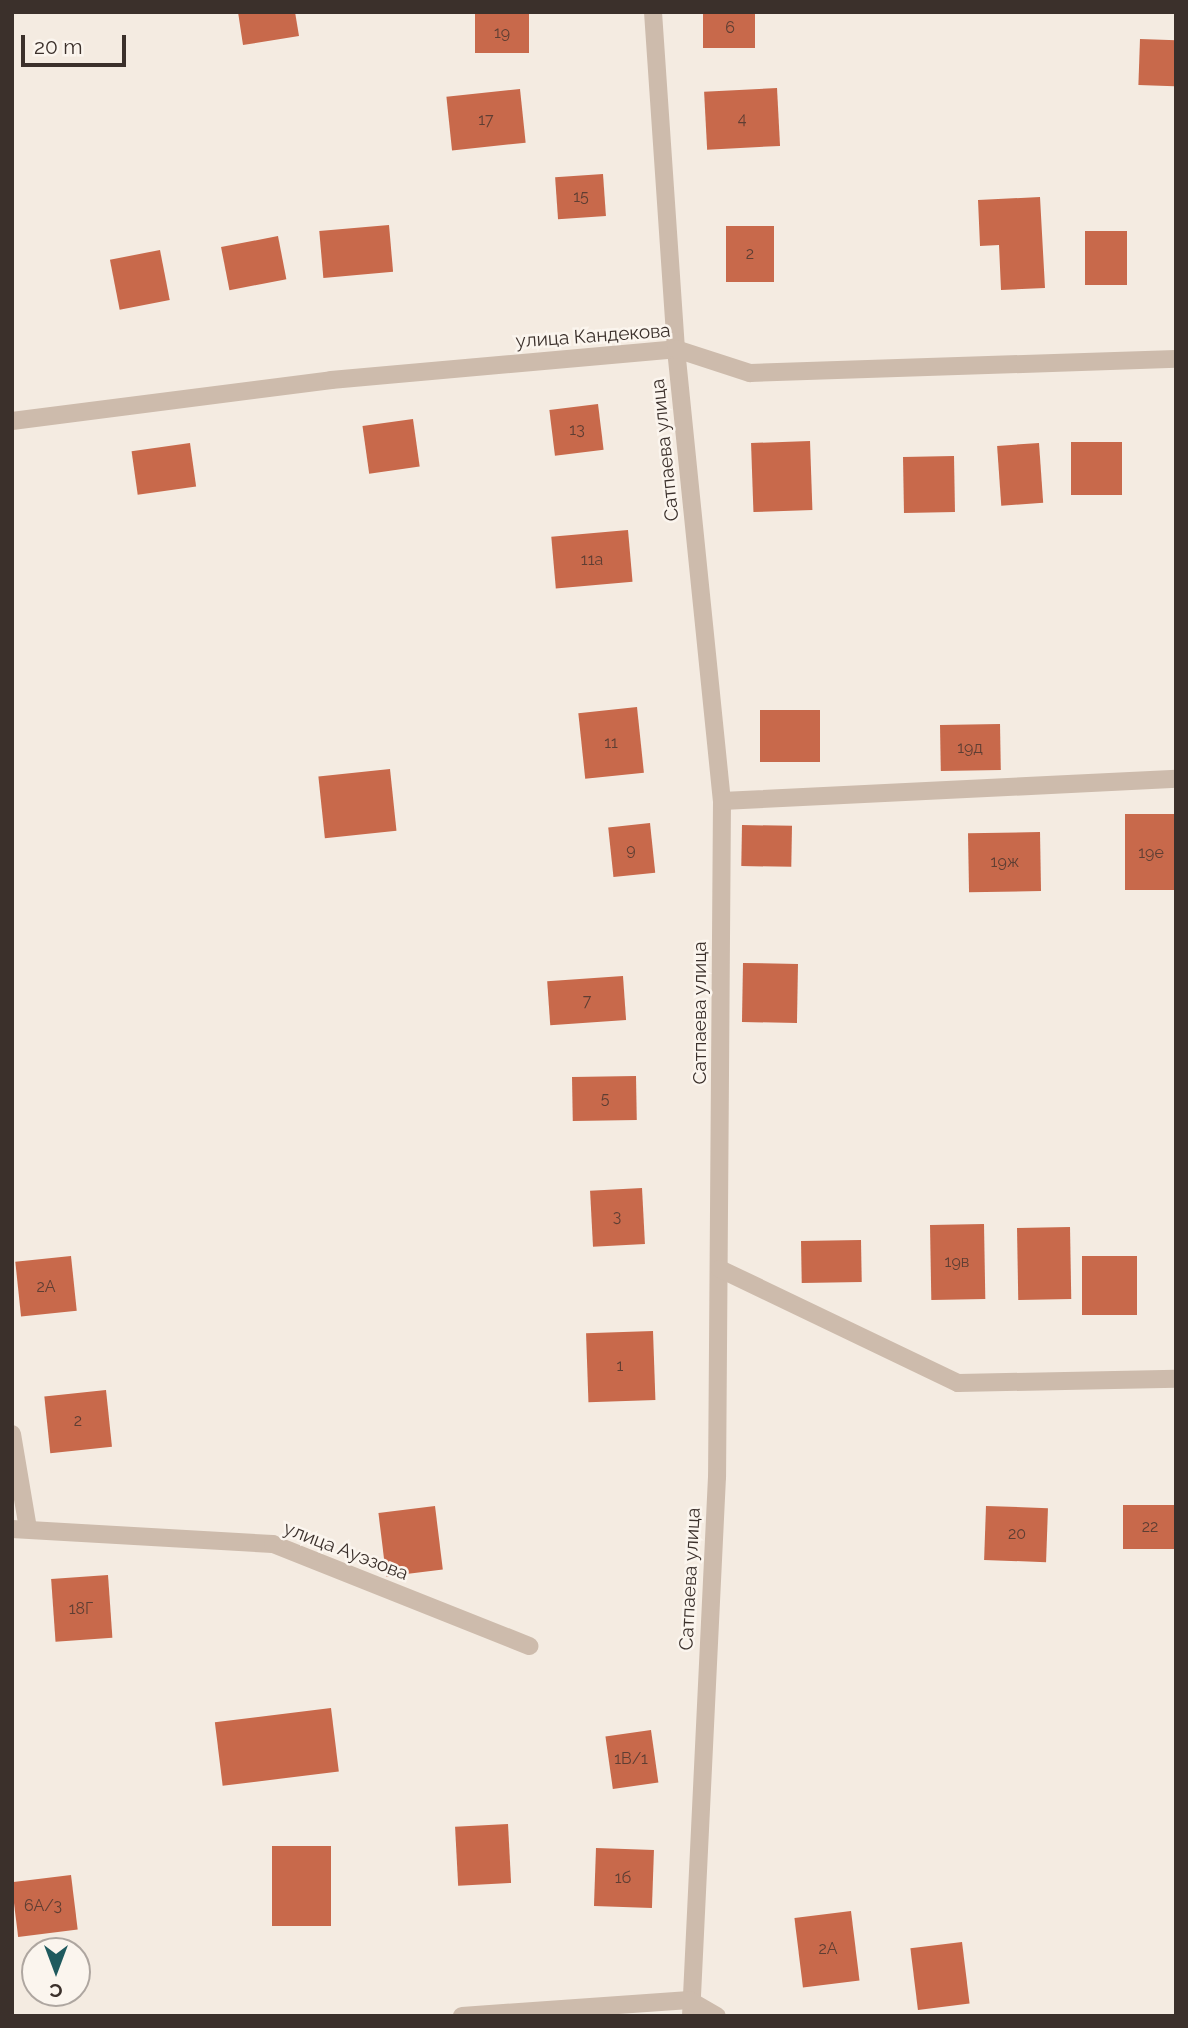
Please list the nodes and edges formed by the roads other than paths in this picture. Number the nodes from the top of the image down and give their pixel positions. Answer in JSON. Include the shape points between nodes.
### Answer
{"nodes":[{"id":1,"x":653,"y":12,"type":"edge"},
{"id":2,"x":676,"y":349,"type":"junction"},
{"id":3,"x":1176,"y":359,"type":"edge"},
{"id":4,"x":12,"y":421,"type":"edge"},
{"id":5,"x":1176,"y":779,"type":"edge"},
{"id":6,"x":722,"y":801,"type":"junction"},
{"id":7,"x":720,"y":1269,"type":"junction"},
{"id":8,"x":1176,"y":1378,"type":"edge"},
{"id":9,"x":12,"y":1434,"type":"edge"},
{"id":10,"x":20,"y":1529,"type":"edge"},
{"id":11,"x":529,"y":1646,"type":"dead end"},
{"id":12,"x":690,"y":2008,"type":"edge"},
{"id":13,"x":462,"y":2016,"type":"edge"},
{"id":14,"x":717,"y":2016,"type":"edge"}],
"edges":[{"from":1,"to":2,"type":"street","name":"Сатпаева улица"},
{"from":2,"to":3,"type":"street","name":"улица Кандекова","via":[[750,373]]},
{"from":2,"to":4,"type":"street","name":"улица Кандекова","via":[[331,380]]},
{"from":2,"to":6,"type":"street","name":"Сатпаева улица"},
{"from":5,"to":6,"type":"street"},
{"from":6,"to":7,"type":"street","name":"Сатпаева улица"},
{"from":7,"to":8,"type":"street","via":[[958,1383]]},
{"from":7,"to":12,"type":"street","name":"Сатпаева улица","via":[[717,1477]]},
{"from":9,"to":10,"type":"street"},
{"from":10,"to":11,"type":"street","name":"улица Ауэзова","via":[[274,1544]]},
{"from":12,"to":13,"type":"street"},
{"from":12,"to":14,"type":"street"}]}
